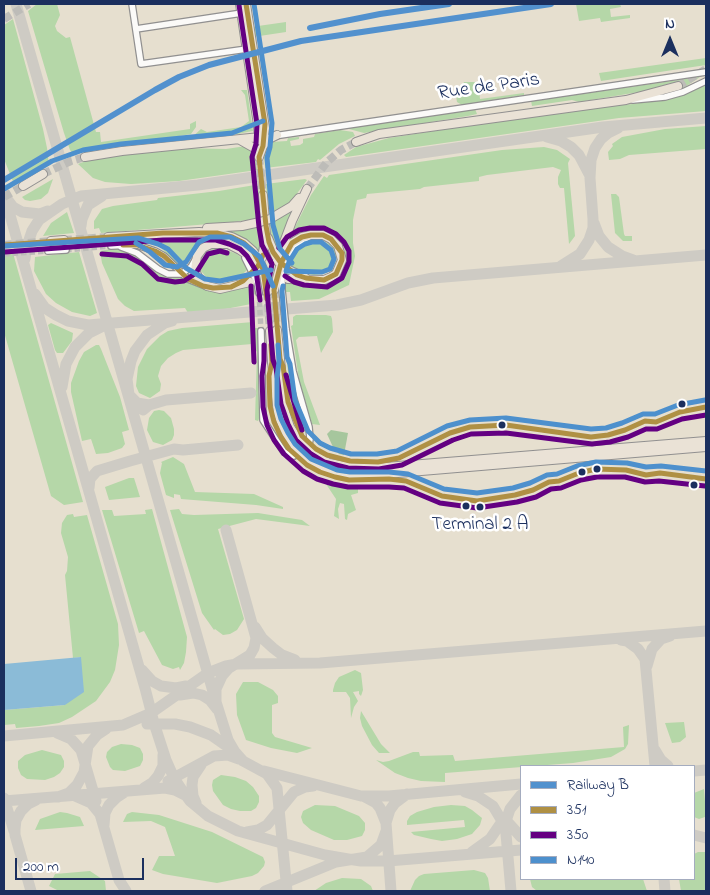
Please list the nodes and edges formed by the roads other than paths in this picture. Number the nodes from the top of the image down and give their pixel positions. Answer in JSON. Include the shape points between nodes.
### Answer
{"nodes":[{"id":1,"x":132,"y":4,"type":"edge"},
{"id":2,"x":240,"y":4,"type":"edge"},
{"id":3,"x":246,"y":4,"type":"edge"},
{"id":4,"x":242,"y":13,"type":"junction"},
{"id":5,"x":136,"y":29,"type":"junction"},
{"id":6,"x":247,"y":49,"type":"junction"},
{"id":7,"x":706,"y":72,"type":"edge"},
{"id":8,"x":706,"y":81,"type":"edge"},
{"id":9,"x":678,"y":86,"type":"tunnel mouth"},
{"id":10,"x":626,"y":100,"type":"junction"},
{"id":11,"x":262,"y":133,"type":"junction"},
{"id":12,"x":277,"y":135,"type":"junction"},
{"id":13,"x":238,"y":140,"type":"junction"},
{"id":14,"x":356,"y":142,"type":"tunnel mouth"},
{"id":15,"x":263,"y":146,"type":"junction"},
{"id":16,"x":85,"y":157,"type":"tunnel mouth"},
{"id":17,"x":259,"y":157,"type":"junction"},
{"id":18,"x":44,"y":174,"type":"tunnel mouth"},
{"id":19,"x":23,"y":186,"type":"tunnel mouth"},
{"id":20,"x":263,"y":195,"type":"tunnel mouth"},
{"id":21,"x":266,"y":222,"type":"junction"},
{"id":22,"x":163,"y":233,"type":"junction"},
{"id":23,"x":311,"y":235,"type":"junction"},
{"id":24,"x":108,"y":237,"type":"tunnel mouth"},
{"id":25,"x":64,"y":240,"type":"tunnel mouth"},
{"id":26,"x":51,"y":241,"type":"tunnel mouth"},
{"id":27,"x":66,"y":250,"type":"tunnel mouth"},
{"id":28,"x":48,"y":251,"type":"tunnel mouth"},
{"id":29,"x":197,"y":256,"type":"junction"},
{"id":30,"x":262,"y":258,"type":"tunnel mouth"},
{"id":31,"x":276,"y":258,"type":"dead end"},
{"id":32,"x":289,"y":270,"type":"tunnel mouth"},
{"id":33,"x":181,"y":274,"type":"junction"},
{"id":34,"x":288,"y":279,"type":"tunnel mouth"},
{"id":35,"x":249,"y":280,"type":"tunnel mouth"},
{"id":36,"x":315,"y":280,"type":"junction"},
{"id":37,"x":213,"y":288,"type":"junction"},
{"id":38,"x":266,"y":292,"type":"junction"},
{"id":39,"x":260,"y":331,"type":"tunnel mouth"},
{"id":40,"x":706,"y":441,"type":"edge"},
{"id":41,"x":706,"y":447,"type":"edge"}],
"edges":[{"from":1,"to":5,"type":"street"},
{"from":2,"to":4,"type":"main road"},
{"from":3,"to":11,"type":"main road"},
{"from":4,"to":5,"type":"street"},
{"from":4,"to":6,"type":"main road"},
{"from":5,"to":6,"type":"street","via":[[141,64]]},
{"from":6,"to":11,"type":"main road"},
{"from":7,"to":12,"type":"street","name":"Rue de Paris"},
{"from":8,"to":10,"type":"street","via":[[665,97]]},
{"from":9,"to":10,"type":"main road"},
{"from":10,"to":14,"type":"main road","via":[[379,134]]},
{"from":11,"to":12,"type":"street","name":"Rue de Paris"},
{"from":11,"to":13,"type":"main road","via":[[238,137]]},
{"from":11,"to":15,"type":"main road"},
{"from":11,"to":17,"type":"main road"},
{"from":12,"to":15,"type":"main road","name":"Rue de Paris"},
{"from":13,"to":16,"type":"main road"},
{"from":13,"to":17,"type":"main road","via":[[256,149]]},
{"from":15,"to":17,"type":"main road"},
{"from":18,"to":19,"type":"main road"},
{"from":20,"to":21,"type":"main road"},
{"from":21,"to":22,"type":"main road","via":[[175,229]]},
{"from":21,"to":30,"type":"main road","via":[[266,247]]},
{"from":21,"to":31,"type":"main road"},
{"from":21,"to":38,"type":"main road","via":[[292,206],[307,189],[281,247]]},
{"from":22,"to":24,"type":"main road"},
{"from":22,"to":38,"type":"main road","via":[[217,233],[244,243],[259,260]]},
{"from":23,"to":36,"type":"main road","via":[[331,239],[342,253],[336,274]]},
{"from":23,"to":38,"type":"main road","via":[[302,237],[286,251]]},
{"from":23,"to":39,"type":"street","via":[[291,253],[282,276],[292,371],[310,439],[309,445],[294,456],[284,452],[263,420]]},
{"from":25,"to":26,"type":"main road"},
{"from":27,"to":28,"type":"street"},
{"from":29,"to":33,"type":"street","via":[[191,267]]},
{"from":29,"to":37,"type":"main road","via":[[195,270],[198,277]]},
{"from":29,"to":38,"type":"main road","via":[[211,244],[228,244],[240,250],[254,262]]},
{"from":32,"to":36,"type":"main road"},
{"from":33,"to":33,"type":"street","via":[[155,251],[137,245],[111,246],[137,253],[162,272]]},
{"from":33,"to":37,"type":"street","via":[[195,283]]},
{"from":34,"to":36,"type":"main road"},
{"from":35,"to":37,"type":"main road","via":[[231,287]]},
{"from":40,"to":41,"type":"main road","bridge":true,"via":[[374,468],[329,463],[313,454],[290,427],[273,331],[275,396],[284,430],[292,445],[306,459],[336,474],[374,475]]}]}
